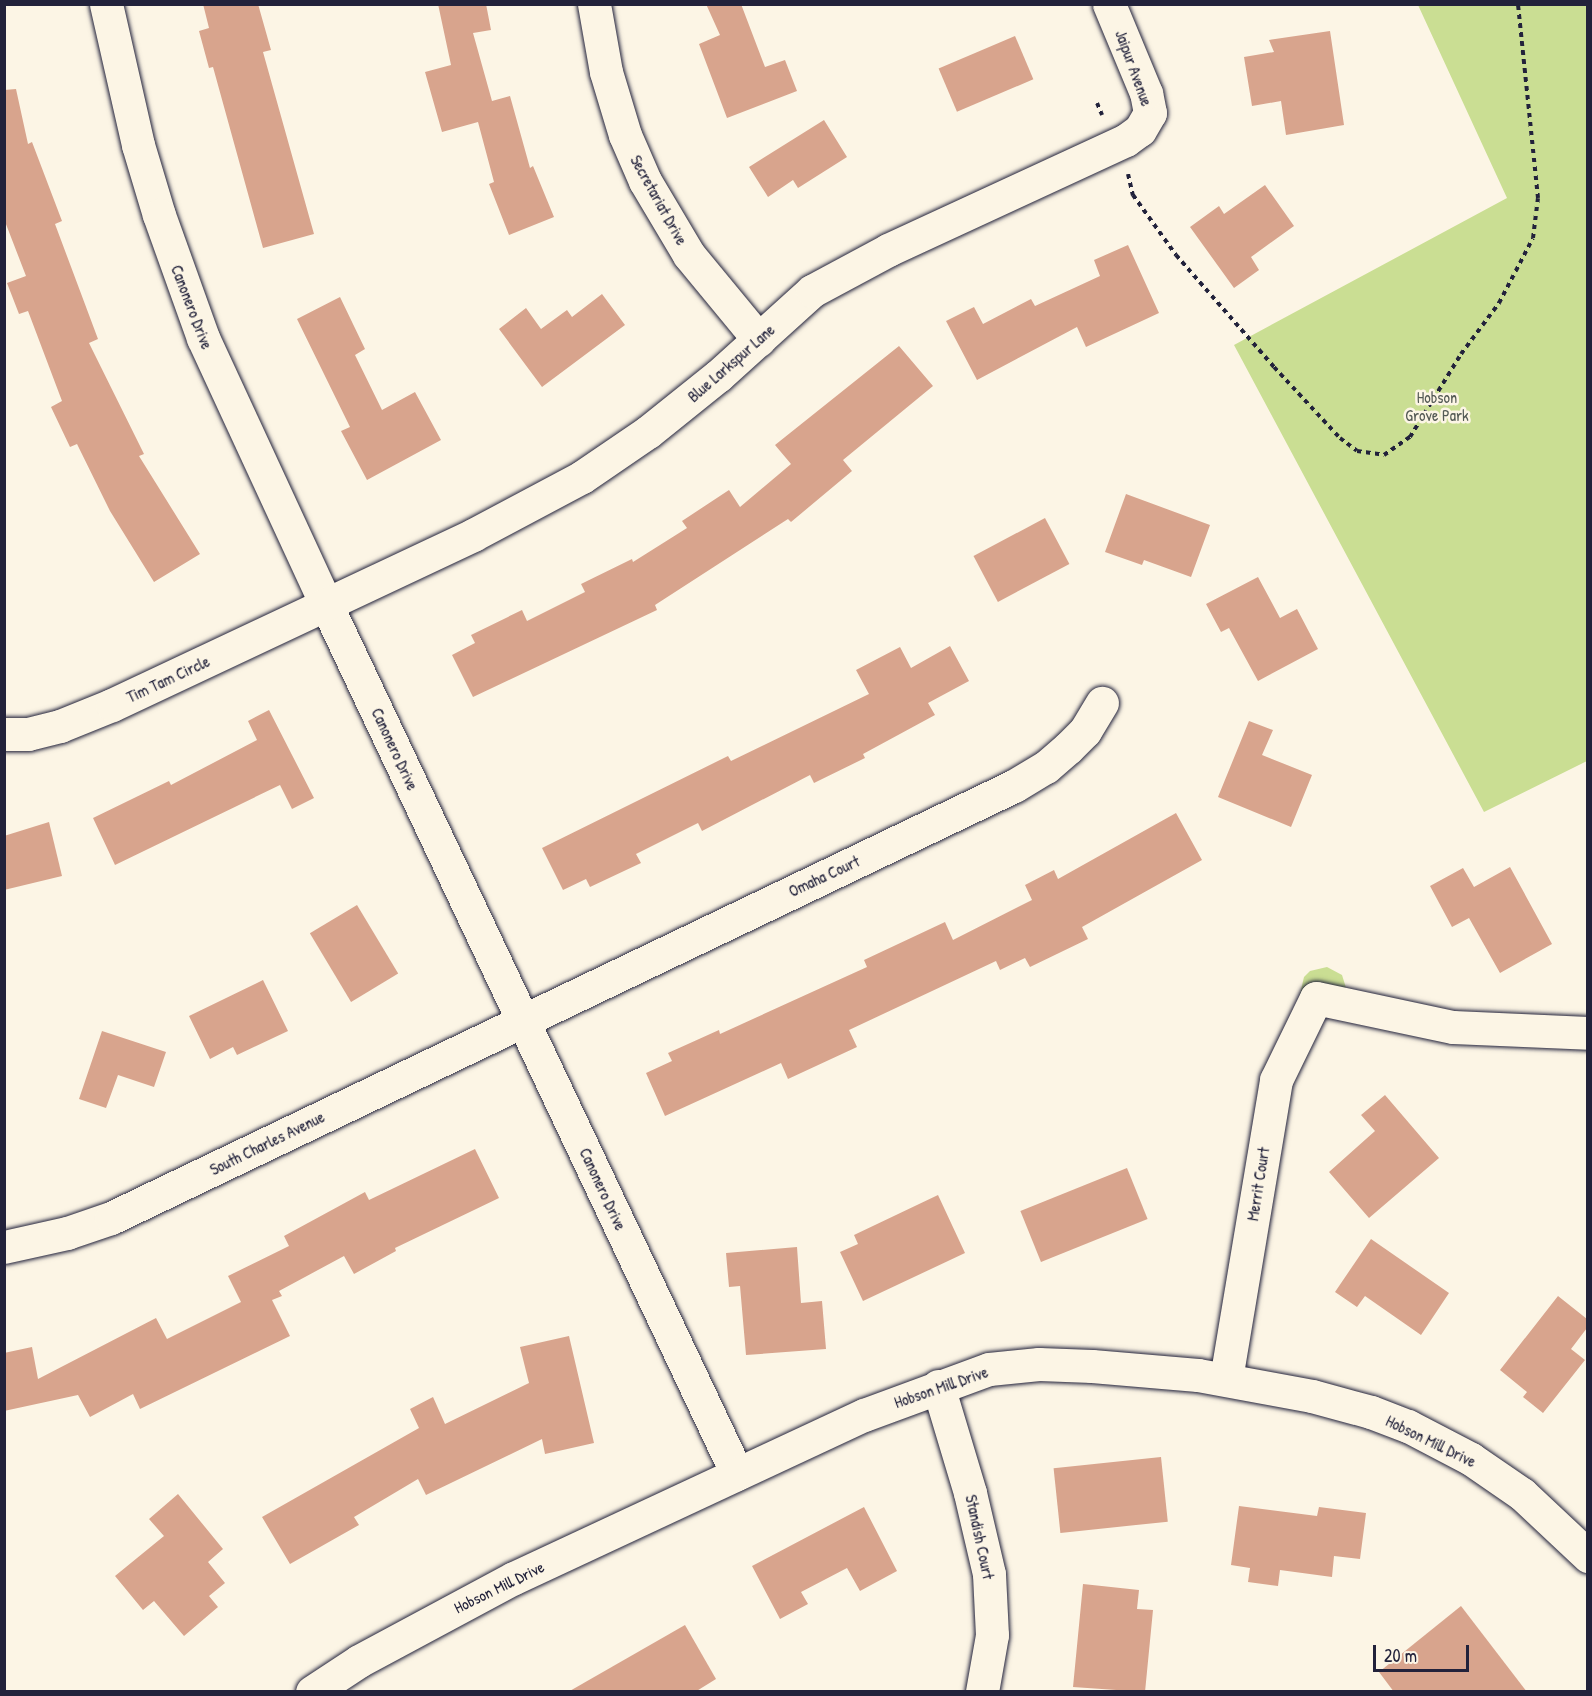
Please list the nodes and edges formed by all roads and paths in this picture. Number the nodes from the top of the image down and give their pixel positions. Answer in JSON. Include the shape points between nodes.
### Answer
{"nodes":[{"id":1,"x":106,"y":4,"type":"edge"},
{"id":2,"x":594,"y":4,"type":"edge"},
{"id":3,"x":1109,"y":4,"type":"edge"},
{"id":4,"x":1518,"y":4,"type":"edge"},
{"id":5,"x":1140,"y":130,"type":"joint"},
{"id":6,"x":1133,"y":195,"type":"dead end"},
{"id":7,"x":759,"y":340,"type":"junction"},
{"id":8,"x":326,"y":604,"type":"junction"},
{"id":9,"x":1102,"y":703,"type":"dead end"},
{"id":10,"x":4,"y":734,"type":"edge"},
{"id":11,"x":523,"y":1020,"type":"junction"},
{"id":12,"x":1587,"y":1033,"type":"edge"},
{"id":13,"x":4,"y":1247,"type":"edge"},
{"id":14,"x":1226,"y":1379,"type":"junction"},
{"id":15,"x":938,"y":1386,"type":"junction"},
{"id":16,"x":737,"y":1474,"type":"junction"},
{"id":17,"x":1587,"y":1556,"type":"edge"},
{"id":18,"x":312,"y":1692,"type":"edge"},
{"id":19,"x":982,"y":1692,"type":"edge"}],
"edges":[{"from":1,"to":8,"type":"street","name":"Canonero Drive","via":[[138,145],[177,270],[203,338]]},
{"from":2,"to":7,"type":"street","name":"Secretariat Drive","via":[[606,72],[625,135],[645,181],[689,255]]},
{"from":3,"to":5,"type":"street","name":"Jaipur Avenue","via":[[1146,93],[1150,112]]},
{"from":4,"to":6,"type":"path","via":[[1538,198],[1533,238],[1499,303],[1461,354],[1410,437],[1384,454],[1358,451],[1340,438],[1176,255]]},
{"from":5,"to":7,"type":"street","name":"Blue Larkspur Lane","via":[[839,275],[812,291]]},
{"from":7,"to":8,"type":"street","name":"Blue Larkspur Lane","via":[[648,432],[582,477],[473,535]]},
{"from":8,"to":10,"type":"street","name":"Tim Tam Circle","via":[[60,726],[28,734]]},
{"from":8,"to":11,"type":"street","name":"Canonero Drive"},
{"from":9,"to":11,"type":"street","name":"Omaha Court","via":[[1085,731],[1068,748],[1014,786]]},
{"from":11,"to":13,"type":"street","name":"South Charles Avenue","via":[[111,1218]]},
{"from":11,"to":16,"type":"street","name":"Canonero Drive"},
{"from":12,"to":14,"type":"street","name":"Merrit Court","via":[[1453,1027],[1316,998],[1276,1080]]},
{"from":14,"to":15,"type":"street","name":"Hobson Mill Drive","via":[[1038,1364],[989,1369]]},
{"from":14,"to":17,"type":"street","name":"Hobson Mill Drive","via":[[1312,1396],[1408,1426],[1471,1459],[1522,1494]]},
{"from":15,"to":16,"type":"street","name":"Hobson Mill Drive","via":[[864,1414]]},
{"from":15,"to":19,"type":"street","name":"Standish Court","via":[[989,1574],[993,1635]]},
{"from":16,"to":18,"type":"street","name":"Hobson Mill Drive","via":[[450,1610]]}]}
